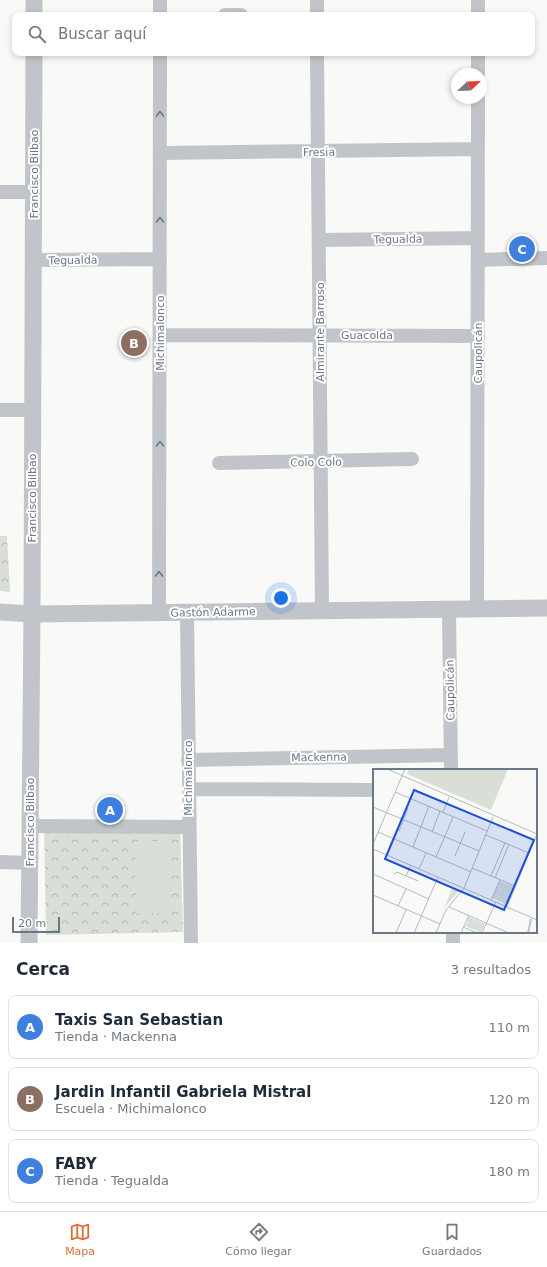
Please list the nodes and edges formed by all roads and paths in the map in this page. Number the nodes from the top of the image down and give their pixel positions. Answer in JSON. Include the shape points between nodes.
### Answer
{"nodes":[{"id":1,"x":34,"y":0,"type":"edge"},
{"id":2,"x":160,"y":0,"type":"edge"},
{"id":3,"x":317,"y":0,"type":"edge"},
{"id":4,"x":478,"y":0,"type":"edge"},
{"id":5,"x":34,"y":12,"type":"edge"},
{"id":6,"x":160,"y":12,"type":"edge"},
{"id":7,"x":317,"y":12,"type":"edge"},
{"id":8,"x":478,"y":12,"type":"edge"},
{"id":9,"x":34,"y":56,"type":"edge"},
{"id":10,"x":160,"y":56,"type":"edge"},
{"id":11,"x":317,"y":56,"type":"edge"},
{"id":12,"x":478,"y":56,"type":"edge"},
{"id":13,"x":478,"y":68,"type":"edge"},
{"id":14,"x":478,"y":104,"type":"edge"},
{"id":15,"x":478,"y":150,"type":"junction"},
{"id":16,"x":318,"y":152,"type":"junction"},
{"id":17,"x":160,"y":153,"type":"junction"},
{"id":18,"x":0,"y":192,"type":"edge"},
{"id":19,"x":34,"y":192,"type":"junction"},
{"id":20,"x":478,"y":238,"type":"junction"},
{"id":21,"x":319,"y":240,"type":"junction"},
{"id":22,"x":547,"y":258,"type":"edge"},
{"id":23,"x":160,"y":259,"type":"junction"},
{"id":24,"x":34,"y":260,"type":"junction"},
{"id":25,"x":478,"y":260,"type":"junction"},
{"id":26,"x":160,"y":335,"type":"junction"},
{"id":27,"x":320,"y":335,"type":"junction"},
{"id":28,"x":478,"y":336,"type":"junction"},
{"id":29,"x":0,"y":410,"type":"edge"},
{"id":30,"x":33,"y":410,"type":"junction"},
{"id":31,"x":412,"y":460,"type":"dead end"},
{"id":32,"x":320,"y":462,"type":"junction"},
{"id":33,"x":219,"y":463,"type":"dead end"},
{"id":34,"x":547,"y":608,"type":"edge"},
{"id":35,"x":449,"y":609,"type":"junction"},
{"id":36,"x":477,"y":609,"type":"junction"},
{"id":37,"x":322,"y":611,"type":"junction"},
{"id":38,"x":0,"y":612,"type":"edge"},
{"id":39,"x":187,"y":612,"type":"junction"},
{"id":40,"x":159,"y":613,"type":"junction"},
{"id":41,"x":32,"y":614,"type":"junction"},
{"id":42,"x":450,"y":755,"type":"junction"},
{"id":43,"x":188,"y":760,"type":"junction"},
{"id":44,"x":451,"y":769,"type":"edge"},
{"id":45,"x":189,"y":789,"type":"junction"},
{"id":46,"x":373,"y":790,"type":"edge"},
{"id":47,"x":30,"y":826,"type":"junction"},
{"id":48,"x":189,"y":827,"type":"junction"},
{"id":49,"x":0,"y":862,"type":"edge"},
{"id":50,"x":30,"y":863,"type":"junction"},
{"id":51,"x":29,"y":943,"type":"edge"},
{"id":52,"x":191,"y":943,"type":"edge"}],
"edges":[{"from":1,"to":5,"type":"street"},
{"from":2,"to":6,"type":"street"},
{"from":3,"to":7,"type":"street"},
{"from":4,"to":8,"type":"street"},
{"from":9,"to":19,"type":"street","name":"Francisco Bilbao"},
{"from":17,"to":10,"type":"street","name":"Michimalonco","one_way":true},
{"from":11,"to":16,"type":"street","name":"Almirante Barroso"},
{"from":12,"to":13,"type":"street"},
{"from":14,"to":15,"type":"street","name":"Caupolicán"},
{"from":15,"to":16,"type":"street","name":"Fresia"},
{"from":15,"to":20,"type":"street","name":"Caupolicán"},
{"from":16,"to":17,"type":"street","name":"Fresia"},
{"from":16,"to":21,"type":"street","name":"Almirante Barroso"},
{"from":23,"to":17,"type":"street","name":"Michimalonco","one_way":true},
{"from":18,"to":19,"type":"street"},
{"from":19,"to":24,"type":"street","name":"Francisco Bilbao"},
{"from":20,"to":21,"type":"street","name":"Tegualda"},
{"from":20,"to":25,"type":"street","name":"Caupolicán"},
{"from":21,"to":27,"type":"street","name":"Almirante Barroso"},
{"from":22,"to":25,"type":"street"},
{"from":23,"to":24,"type":"street","name":"Tegualda"},
{"from":23,"to":26,"type":"street","name":"Michimalonco"},
{"from":24,"to":30,"type":"street","name":"Francisco Bilbao"},
{"from":25,"to":28,"type":"street","name":"Caupolicán"},
{"from":26,"to":27,"type":"street","name":"Guacolda"},
{"from":40,"to":26,"type":"street","name":"Michimalonco","one_way":true},
{"from":27,"to":28,"type":"street","name":"Guacolda"},
{"from":27,"to":32,"type":"street","name":"Almirante Barroso"},
{"from":28,"to":36,"type":"street","name":"Caupolicán"},
{"from":29,"to":30,"type":"street"},
{"from":30,"to":41,"type":"street","name":"Francisco Bilbao"},
{"from":31,"to":32,"type":"street","name":"Colo Colo"},
{"from":32,"to":33,"type":"street","name":"Colo Colo"},
{"from":32,"to":37,"type":"street","name":"Almirante Barroso"},
{"from":34,"to":36,"type":"street","name":"Gastón Adarme"},
{"from":35,"to":36,"type":"street","name":"Gastón Adarme"},
{"from":35,"to":37,"type":"street","name":"Gastón Adarme"},
{"from":35,"to":42,"type":"street","name":"Caupolicán"},
{"from":37,"to":39,"type":"street","name":"Gastón Adarme"},
{"from":38,"to":41,"type":"street","name":"Gastón Adarme"},
{"from":39,"to":40,"type":"street","name":"Gastón Adarme"},
{"from":39,"to":43,"type":"street","name":"Michimalonco"},
{"from":40,"to":41,"type":"street","name":"Gastón Adarme"},
{"from":41,"to":47,"type":"street","name":"Francisco Bilbao"},
{"from":42,"to":43,"type":"street","name":"Mackenna"},
{"from":42,"to":44,"type":"street","name":"Caupolicán"},
{"from":43,"to":45,"type":"street","name":"Michimalonco"},
{"from":45,"to":46,"type":"street"},
{"from":45,"to":48,"type":"street","name":"Michimalonco"},
{"from":47,"to":48,"type":"street"},
{"from":47,"to":50,"type":"street","name":"Francisco Bilbao"},
{"from":48,"to":52,"type":"street","name":"Michimalonco"},
{"from":49,"to":50,"type":"street"},
{"from":50,"to":51,"type":"street","name":"Francisco Bilbao"}]}
